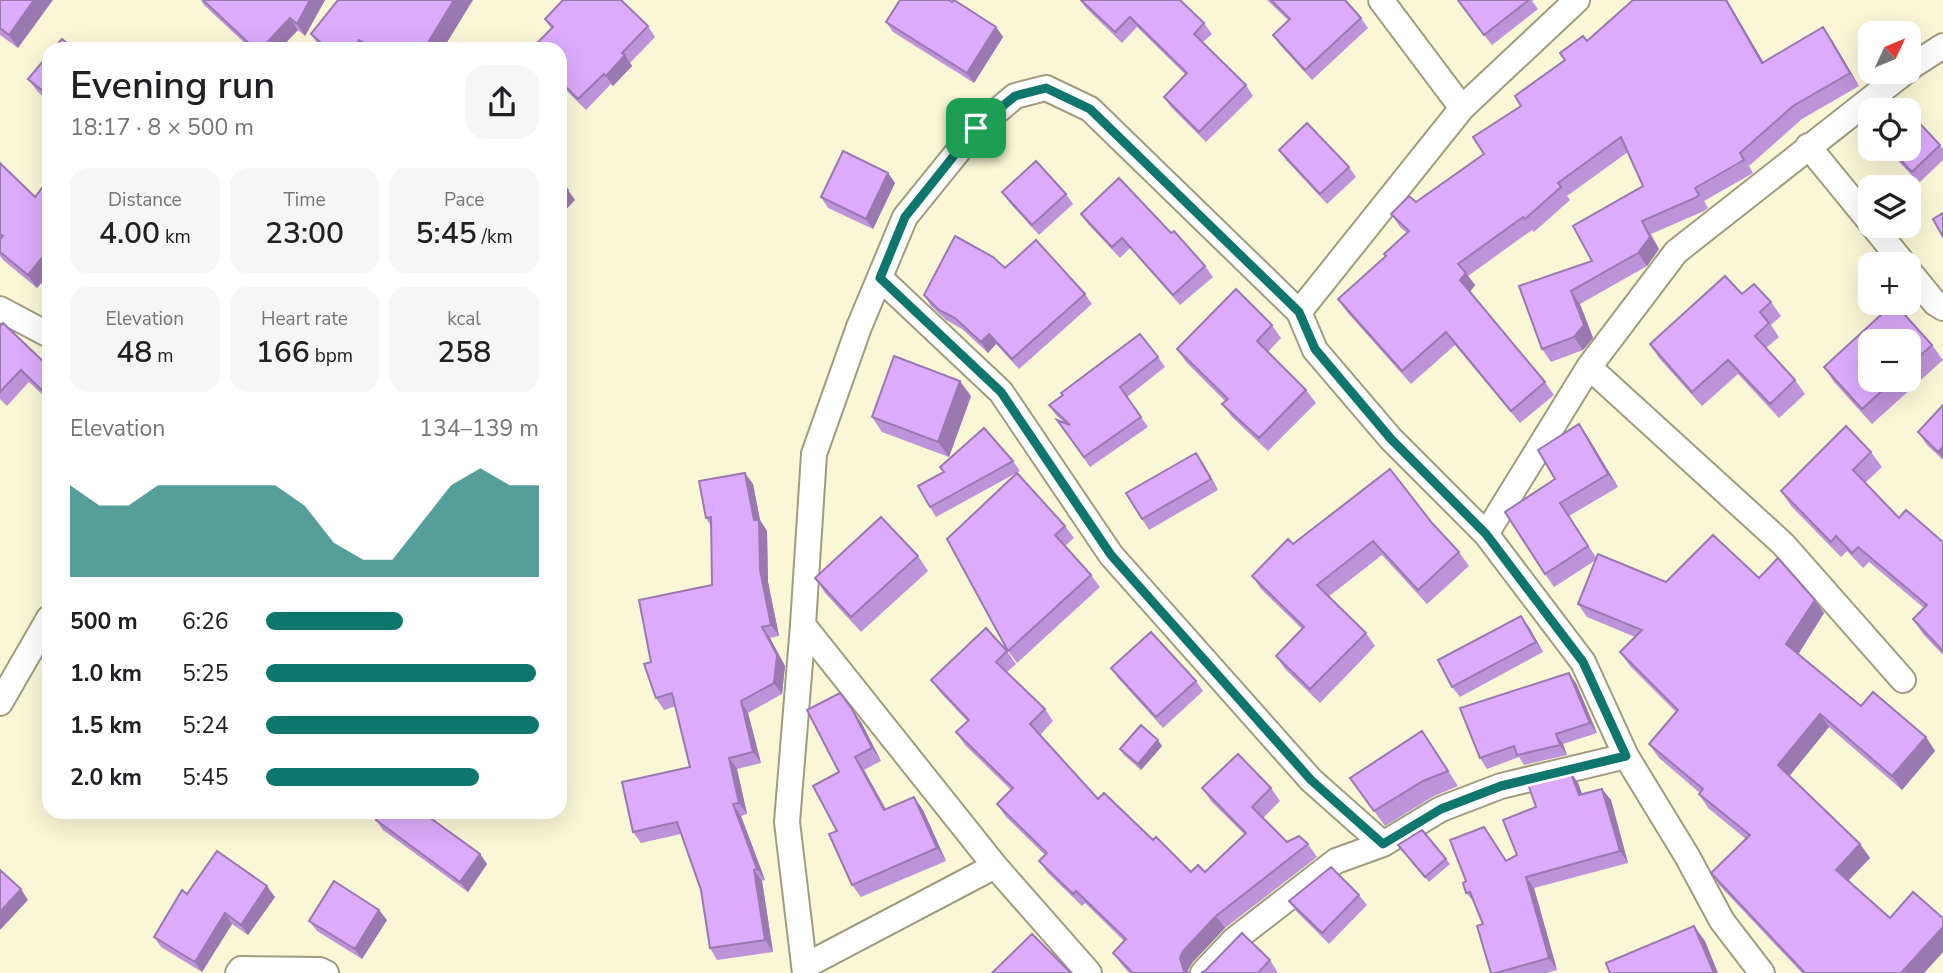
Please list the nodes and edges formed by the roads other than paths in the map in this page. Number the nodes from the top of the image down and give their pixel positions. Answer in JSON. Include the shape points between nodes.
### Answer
{"nodes":[{"id":1,"x":1381,"y":0,"type":"edge"},
{"id":2,"x":1577,"y":0,"type":"edge"},
{"id":3,"x":1943,"y":47,"type":"edge"},
{"id":4,"x":1922,"y":60,"type":"edge"},
{"id":5,"x":1889,"y":84,"type":"edge"},
{"id":6,"x":1462,"y":107,"type":"junction"},
{"id":7,"x":1808,"y":146,"type":"junction"},
{"id":8,"x":1858,"y":208,"type":"edge"},
{"id":9,"x":1883,"y":238,"type":"edge"},
{"id":10,"x":1894,"y":252,"type":"edge"},
{"id":11,"x":880,"y":278,"type":"junction"},
{"id":12,"x":1921,"y":286,"type":"edge"},
{"id":13,"x":1943,"y":308,"type":"edge"},
{"id":14,"x":0,"y":309,"type":"edge"},
{"id":15,"x":1299,"y":312,"type":"junction"},
{"id":16,"x":42,"y":331,"type":"edge"},
{"id":17,"x":1589,"y":367,"type":"junction"},
{"id":18,"x":1486,"y":534,"type":"junction"},
{"id":19,"x":803,"y":625,"type":"junction"},
{"id":20,"x":42,"y":630,"type":"edge"},
{"id":21,"x":1903,"y":680,"type":"dead end"},
{"id":22,"x":0,"y":703,"type":"edge"},
{"id":23,"x":1626,"y":756,"type":"junction"},
{"id":24,"x":1383,"y":844,"type":"junction"},
{"id":25,"x":995,"y":866,"type":"junction"},
{"id":26,"x":805,"y":969,"type":"edge"},
{"id":27,"x":238,"y":973,"type":"edge"},
{"id":28,"x":326,"y":973,"type":"edge"},
{"id":29,"x":1089,"y":973,"type":"edge"},
{"id":30,"x":1203,"y":973,"type":"edge"},
{"id":31,"x":1762,"y":973,"type":"edge"}],
"edges":[{"from":1,"to":6,"type":"street"},
{"from":2,"to":6,"type":"street"},
{"from":3,"to":4,"type":"street"},
{"from":5,"to":7,"type":"street"},
{"from":6,"to":15,"type":"street"},
{"from":7,"to":8,"type":"street"},
{"from":7,"to":17,"type":"street","via":[[1676,252]]},
{"from":9,"to":10,"type":"street"},
{"from":11,"to":15,"type":"street","via":[[905,217],[976,128],[1015,96],[1046,88],[1090,109]]},
{"from":11,"to":19,"type":"street","via":[[814,454]]},
{"from":11,"to":24,"type":"street","via":[[1001,392],[1111,555],[1311,780]]},
{"from":12,"to":13,"type":"street"},
{"from":14,"to":16,"type":"street"},
{"from":15,"to":18,"type":"street","via":[[1315,349],[1391,439]]},
{"from":17,"to":18,"type":"street"},
{"from":17,"to":21,"type":"street","via":[[1783,544]]},
{"from":18,"to":23,"type":"street","via":[[1583,662]]},
{"from":19,"to":25,"type":"street"},
{"from":19,"to":26,"type":"street","via":[[786,822]]},
{"from":20,"to":22,"type":"street"},
{"from":23,"to":24,"type":"street","via":[[1501,786],[1441,809]]},
{"from":23,"to":31,"type":"street","via":[[1722,921]]},
{"from":24,"to":30,"type":"street","via":[[1336,861],[1234,940]]},
{"from":25,"to":26,"type":"street"},
{"from":25,"to":29,"type":"street"},
{"from":27,"to":28,"type":"street","via":[[241,968]]}]}
